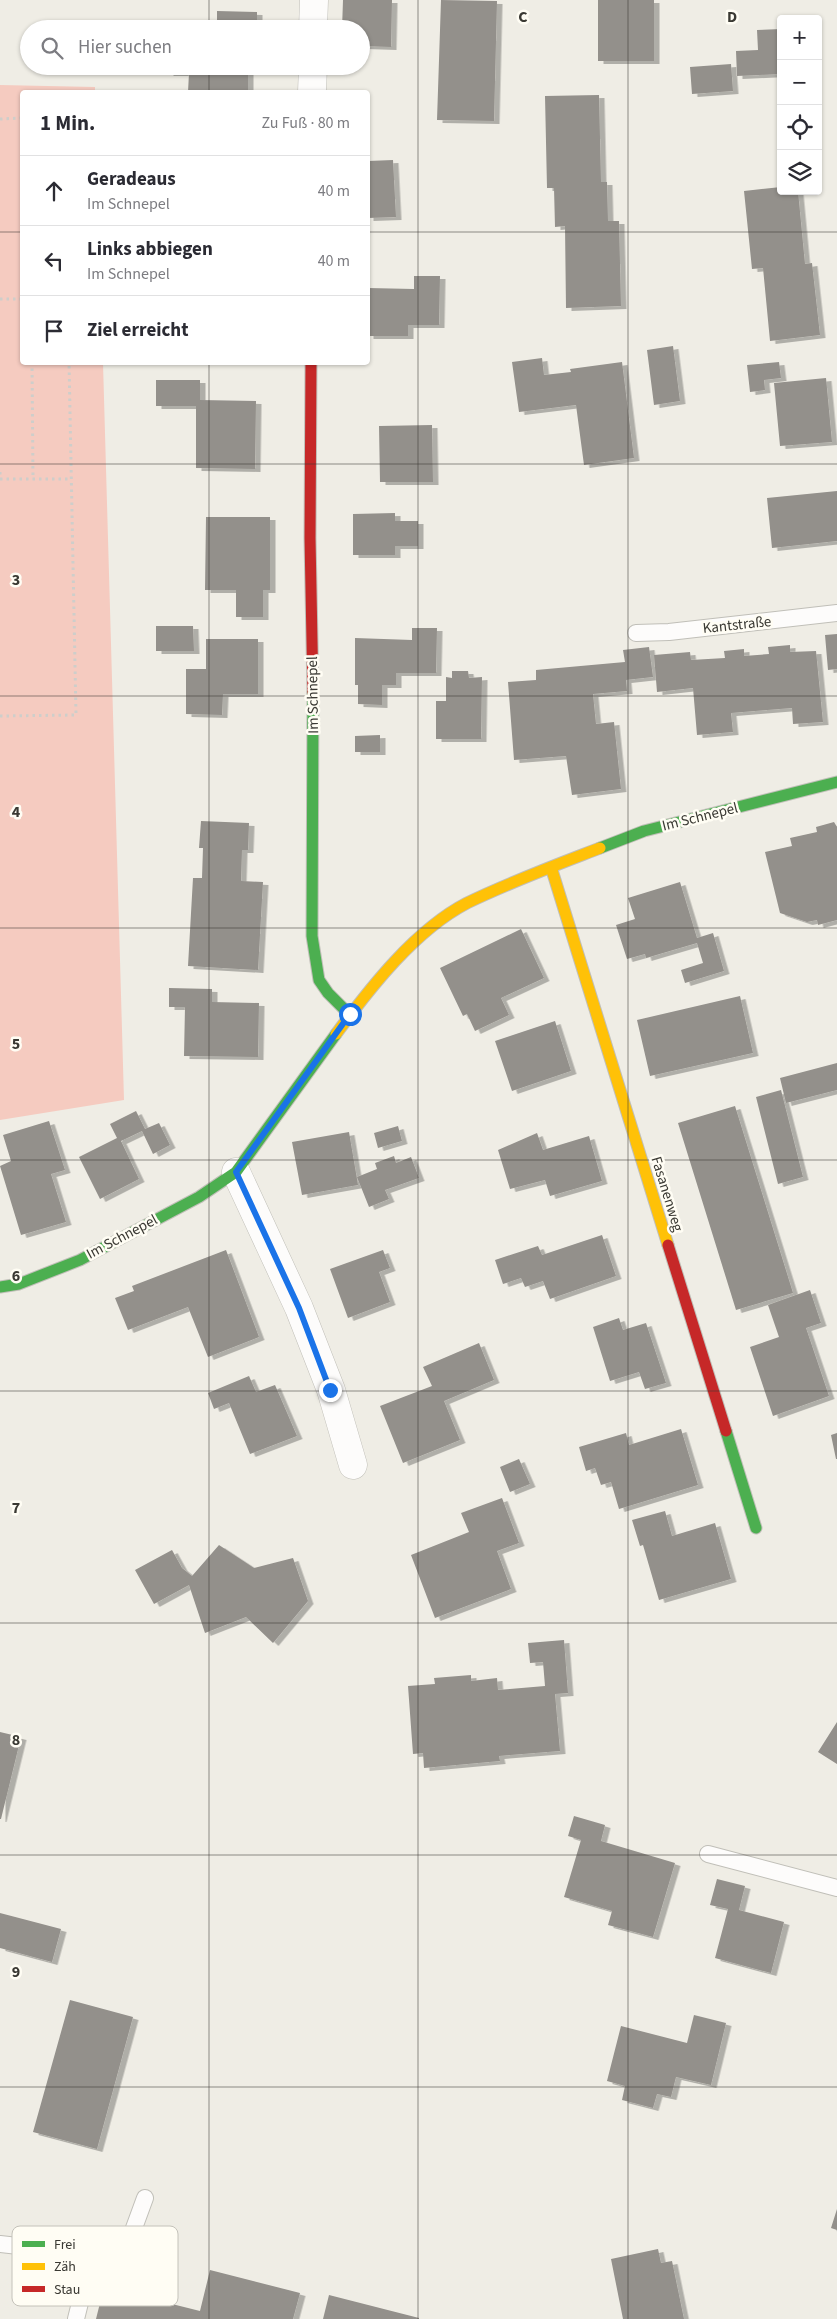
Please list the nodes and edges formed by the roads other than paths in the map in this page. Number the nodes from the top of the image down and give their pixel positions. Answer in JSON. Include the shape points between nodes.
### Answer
{"nodes":[{"id":1,"x":314,"y":0,"type":"edge"},
{"id":2,"x":313,"y":20,"type":"edge"},
{"id":3,"x":312,"y":75,"type":"edge"},
{"id":4,"x":312,"y":90,"type":"edge"},
{"id":5,"x":311,"y":365,"type":"edge"},
{"id":6,"x":837,"y":613,"type":"edge"},
{"id":7,"x":636,"y":633,"type":"dead end"},
{"id":8,"x":837,"y":782,"type":"edge"},
{"id":9,"x":551,"y":868,"type":"junction"},
{"id":10,"x":350,"y":1014,"type":"junction"},
{"id":11,"x":236,"y":1172,"type":"junction"},
{"id":12,"x":0,"y":1287,"type":"edge"},
{"id":13,"x":353,"y":1466,"type":"dead end"},
{"id":14,"x":756,"y":1528,"type":"dead end"},
{"id":15,"x":708,"y":1854,"type":"dead end"},
{"id":16,"x":837,"y":1888,"type":"edge"},
{"id":17,"x":145,"y":2198,"type":"dead end"},
{"id":18,"x":135,"y":2226,"type":"edge"},
{"id":19,"x":79,"y":2306,"type":"edge"},
{"id":20,"x":76,"y":2319,"type":"edge"}],
"edges":[{"from":1,"to":2,"type":"street"},
{"from":3,"to":4,"type":"street"},
{"from":5,"to":10,"type":"street","name":"Im Schnepel","via":[[312,936],[319,980]]},
{"from":6,"to":7,"type":"lane","name":"Kantstraße"},
{"from":8,"to":9,"type":"street","name":"Im Schnepel","via":[[644,832]]},
{"from":9,"to":10,"type":"street","name":"Im Schnepel","via":[[466,904],[434,926],[405,952]]},
{"from":9,"to":14,"type":"street","name":"Fasanenweg"},
{"from":10,"to":11,"type":"street","name":"Im Schnepel"},
{"from":11,"to":12,"type":"street","name":"Im Schnepel","via":[[199,1197],[80,1260],[19,1284]]},
{"from":11,"to":13,"type":"street","via":[[299,1308],[330,1390]]},
{"from":15,"to":16,"type":"lane"},
{"from":17,"to":18,"type":"lane"},
{"from":19,"to":20,"type":"lane"}]}
